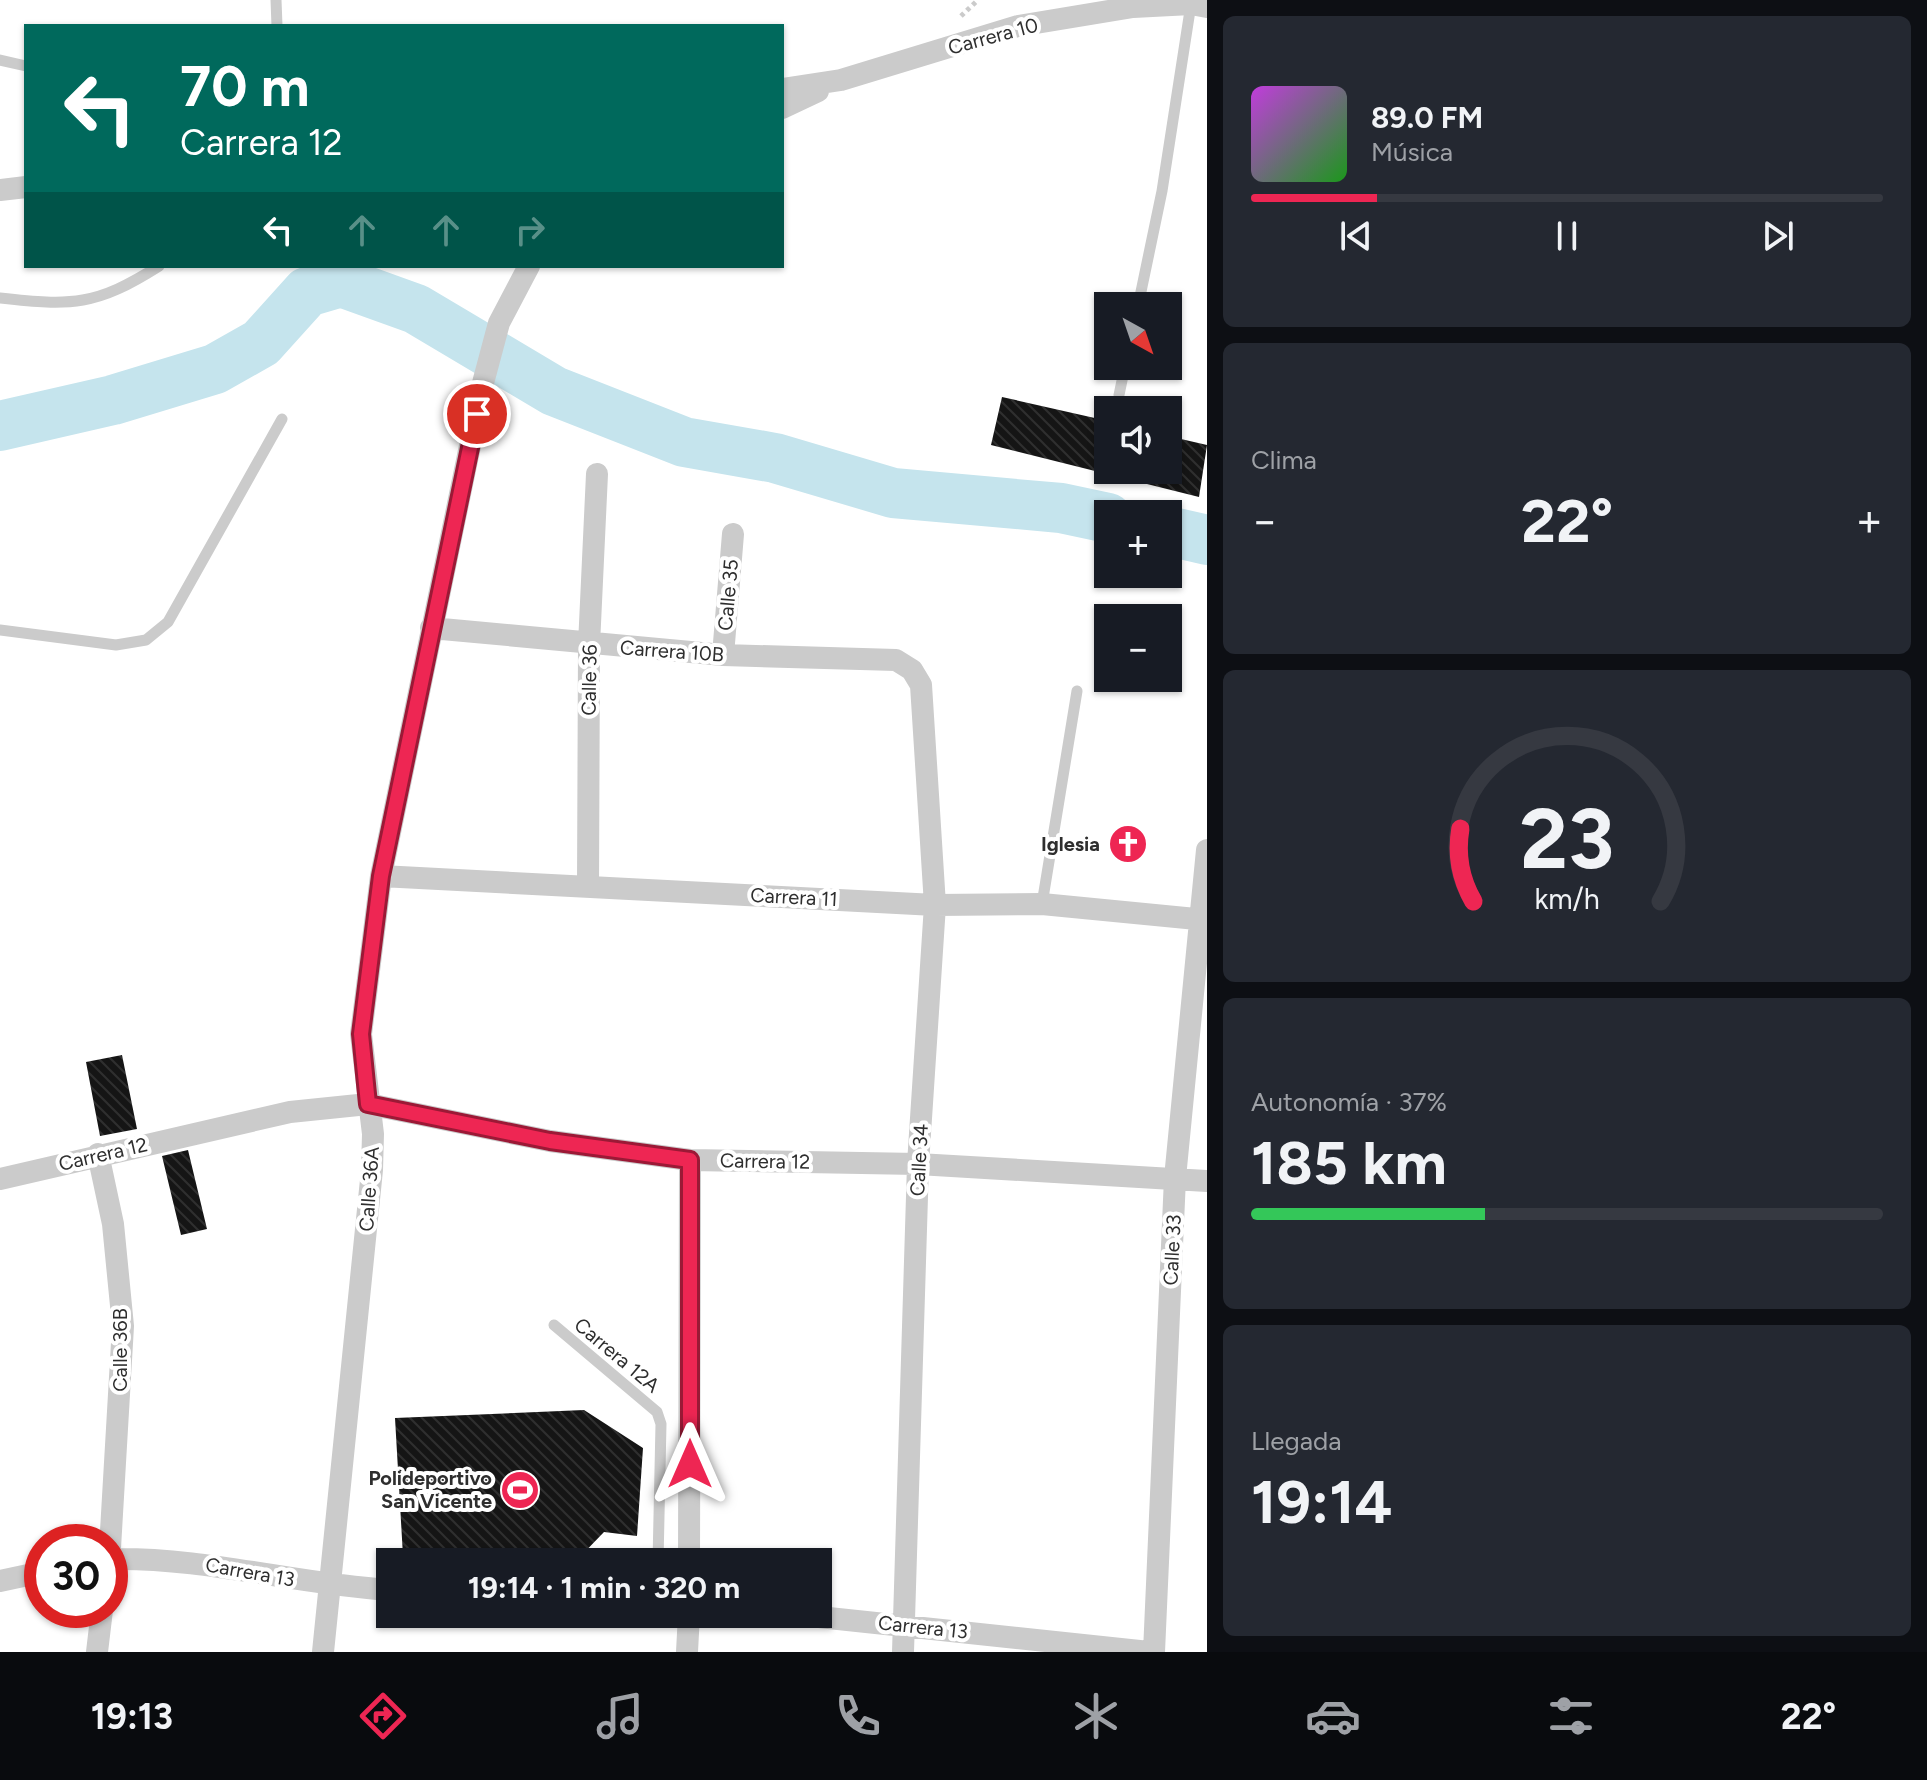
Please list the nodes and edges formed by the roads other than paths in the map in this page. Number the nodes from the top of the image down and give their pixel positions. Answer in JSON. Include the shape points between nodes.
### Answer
{"nodes":[{"id":1,"x":276,"y":0,"type":"edge"},
{"id":2,"x":1133,"y":3,"type":"edge"},
{"id":3,"x":1199,"y":6,"type":"edge"},
{"id":4,"x":277,"y":24,"type":"edge"},
{"id":5,"x":0,"y":60,"type":"edge"},
{"id":6,"x":24,"y":66,"type":"edge"},
{"id":7,"x":841,"y":80,"type":"junction"},
{"id":8,"x":784,"y":89,"type":"edge"},
{"id":9,"x":784,"y":107,"type":"edge"},
{"id":10,"x":24,"y":187,"type":"edge"},
{"id":11,"x":0,"y":190,"type":"edge"},
{"id":12,"x":156,"y":268,"type":"edge"},
{"id":13,"x":528,"y":268,"type":"edge"},
{"id":14,"x":1141,"y":292,"type":"edge"},
{"id":15,"x":0,"y":298,"type":"edge"},
{"id":16,"x":1122,"y":380,"type":"edge"},
{"id":17,"x":1119,"y":395,"type":"dead end"},
{"id":18,"x":282,"y":419,"type":"dead end"},
{"id":19,"x":597,"y":474,"type":"dead end"},
{"id":20,"x":733,"y":534,"type":"dead end"},
{"id":21,"x":431,"y":628,"type":"junction"},
{"id":22,"x":0,"y":630,"type":"edge"},
{"id":23,"x":589,"y":645,"type":"junction"},
{"id":24,"x":723,"y":655,"type":"junction"},
{"id":25,"x":912,"y":670,"type":"joint"},
{"id":26,"x":1077,"y":691,"type":"dead end"},
{"id":27,"x":1207,"y":850,"type":"edge"},
{"id":28,"x":381,"y":876,"type":"junction"},
{"id":29,"x":588,"y":885,"type":"junction"},
{"id":30,"x":1042,"y":904,"type":"junction"},
{"id":31,"x":935,"y":905,"type":"junction"},
{"id":32,"x":1203,"y":920,"type":"edge"},
{"id":33,"x":368,"y":1104,"type":"junction"},
{"id":34,"x":98,"y":1154,"type":"junction"},
{"id":35,"x":690,"y":1160,"type":"junction"},
{"id":36,"x":918,"y":1164,"type":"junction"},
{"id":37,"x":1175,"y":1178,"type":"junction"},
{"id":38,"x":0,"y":1179,"type":"edge"},
{"id":39,"x":1207,"y":1181,"type":"edge"},
{"id":40,"x":554,"y":1325,"type":"dead end"},
{"id":41,"x":111,"y":1524,"type":"edge"},
{"id":42,"x":658,"y":1548,"type":"edge"},
{"id":43,"x":689,"y":1548,"type":"edge"},
{"id":44,"x":128,"y":1559,"type":"edge"},
{"id":45,"x":24,"y":1576,"type":"edge"},
{"id":46,"x":0,"y":1581,"type":"edge"},
{"id":47,"x":328,"y":1586,"type":"junction"},
{"id":48,"x":376,"y":1589,"type":"edge"},
{"id":49,"x":832,"y":1618,"type":"edge"},
{"id":50,"x":905,"y":1624,"type":"junction"},
{"id":51,"x":100,"y":1628,"type":"edge"},
{"id":52,"x":688,"y":1628,"type":"edge"},
{"id":53,"x":97,"y":1652,"type":"edge"},
{"id":54,"x":323,"y":1652,"type":"edge"},
{"id":55,"x":687,"y":1652,"type":"edge"},
{"id":56,"x":903,"y":1652,"type":"edge"},
{"id":57,"x":1152,"y":1652,"type":"edge"}],
"edges":[{"from":1,"to":4,"type":"lane"},
{"from":2,"to":3,"type":"street","name":"Carrera 10"},
{"from":2,"to":7,"type":"street","name":"Carrera 10","via":[[1018,26]]},
{"from":3,"to":14,"type":"lane"},
{"from":5,"to":6,"type":"lane"},
{"from":7,"to":8,"type":"street","name":"Carrera 10"},
{"from":7,"to":9,"type":"street"},
{"from":10,"to":11,"type":"street"},
{"from":12,"to":15,"type":"lane","via":[[96,299],[48,303]]},
{"from":13,"to":21,"type":"street","name":"Calle 36A","via":[[499,323]]},
{"from":16,"to":17,"type":"lane"},
{"from":18,"to":22,"type":"lane","via":[[168,622],[146,640],[116,645]]},
{"from":19,"to":23,"type":"street","name":"Calle 36"},
{"from":20,"to":24,"type":"street","name":"Calle 35"},
{"from":21,"to":23,"type":"street","name":"Carrera 10B"},
{"from":21,"to":28,"type":"street","name":"Calle 36A"},
{"from":23,"to":24,"type":"street","name":"Carrera 10B"},
{"from":23,"to":29,"type":"street","name":"Calle 36"},
{"from":24,"to":25,"type":"street","name":"Carrera 10B","via":[[896,660]]},
{"from":25,"to":31,"type":"street","name":"Calle 34","via":[[921,685]]},
{"from":26,"to":30,"type":"lane"},
{"from":27,"to":32,"type":"street","name":"Calle 33"},
{"from":28,"to":29,"type":"street","name":"Carrera 11"},
{"from":28,"to":33,"type":"street","name":"Calle 36A","via":[[361,1034]]},
{"from":29,"to":31,"type":"street","name":"Carrera 11"},
{"from":30,"to":31,"type":"street","name":"Carrera 11"},
{"from":30,"to":32,"type":"street","name":"Carrera 11"},
{"from":31,"to":36,"type":"street","name":"Calle 34"},
{"from":32,"to":37,"type":"street","name":"Calle 33"},
{"from":33,"to":34,"type":"street","name":"Carrera 12","via":[[290,1112]]},
{"from":33,"to":35,"type":"street","name":"Carrera 12","via":[[550,1141]]},
{"from":33,"to":47,"type":"street","name":"Calle 36A","via":[[372,1170]]},
{"from":34,"to":38,"type":"street","name":"Carrera 12"},
{"from":34,"to":41,"type":"street","name":"Calle 36B","via":[[113,1224],[123,1326]]},
{"from":35,"to":36,"type":"street","name":"Carrera 12"},
{"from":35,"to":43,"type":"street"},
{"from":36,"to":37,"type":"street","name":"Carrera 12"},
{"from":36,"to":50,"type":"street","name":"Calle 34"},
{"from":37,"to":39,"type":"street","name":"Carrera 12"},
{"from":37,"to":57,"type":"street","name":"Calle 33"},
{"from":40,"to":42,"type":"lane","name":"Carrera 12A","via":[[657,1412]]},
{"from":44,"to":47,"type":"street","name":"Carrera 13","via":[[231,1566]]},
{"from":45,"to":46,"type":"street"},
{"from":47,"to":48,"type":"street","name":"Carrera 13"},
{"from":47,"to":54,"type":"street","name":"Calle 36A"},
{"from":49,"to":50,"type":"street","name":"Carrera 13"},
{"from":50,"to":56,"type":"street","name":"Calle 34"},
{"from":50,"to":57,"type":"street","name":"Carrera 13"},
{"from":51,"to":53,"type":"street"},
{"from":52,"to":55,"type":"street"}]}
